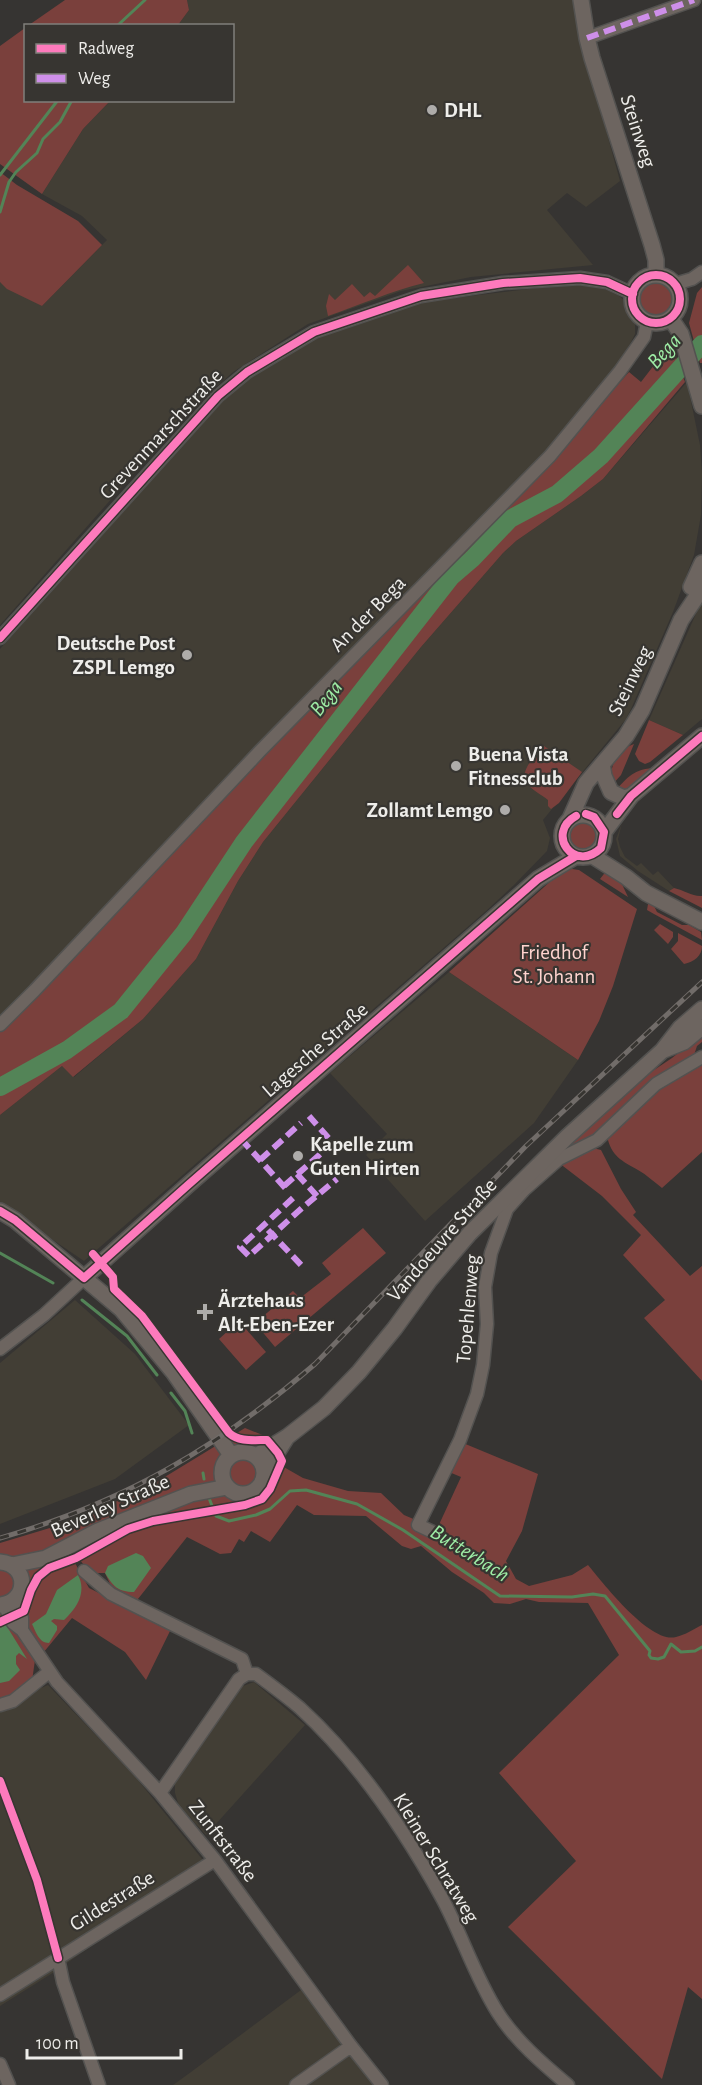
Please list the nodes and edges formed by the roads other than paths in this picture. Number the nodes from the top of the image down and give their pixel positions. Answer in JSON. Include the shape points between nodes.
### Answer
{"nodes":[{"id":1,"x":581,"y":0,"type":"edge"},
{"id":2,"x":694,"y":0,"type":"edge"},
{"id":3,"x":587,"y":38,"type":"junction"},
{"id":4,"x":702,"y":272,"type":"edge"},
{"id":5,"x":656,"y":275,"type":"junction"},
{"id":6,"x":675,"y":284,"type":"junction"},
{"id":7,"x":633,"y":294,"type":"junction"},
{"id":8,"x":671,"y":319,"type":"junction"},
{"id":9,"x":647,"y":322,"type":"junction"},
{"id":10,"x":702,"y":406,"type":"edge"},
{"id":11,"x":702,"y":563,"type":"edge"},
{"id":12,"x":702,"y":580,"type":"edge"},
{"id":13,"x":686,"y":612,"type":"junction"},
{"id":14,"x":0,"y":638,"type":"edge"},
{"id":15,"x":702,"y":736,"type":"edge"},
{"id":16,"x":602,"y":764,"type":"junction"},
{"id":17,"x":591,"y":777,"type":"junction"},
{"id":18,"x":628,"y":797,"type":"junction"},
{"id":19,"x":593,"y":816,"type":"junction"},
{"id":20,"x":570,"y":819,"type":"junction"},
{"id":21,"x":604,"y":838,"type":"junction"},
{"id":22,"x":563,"y":843,"type":"junction"},
{"id":23,"x":584,"y":856,"type":"junction"},
{"id":24,"x":626,"y":877,"type":"junction"},
{"id":25,"x":538,"y":879,"type":"junction"},
{"id":26,"x":702,"y":922,"type":"edge"},
{"id":27,"x":702,"y":1010,"type":"edge"},
{"id":28,"x":0,"y":1025,"type":"edge"},
{"id":29,"x":702,"y":1027,"type":"edge"},
{"id":30,"x":662,"y":1051,"type":"junction"},
{"id":31,"x":702,"y":1058,"type":"edge"},
{"id":32,"x":0,"y":1211,"type":"edge"},
{"id":33,"x":84,"y":1278,"type":"junction"},
{"id":34,"x":0,"y":1349,"type":"edge"},
{"id":35,"x":287,"y":1437,"type":"junction"},
{"id":36,"x":231,"y":1455,"type":"junction"},
{"id":37,"x":256,"y":1456,"type":"junction"},
{"id":38,"x":221,"y":1470,"type":"junction"},
{"id":39,"x":264,"y":1473,"type":"junction"},
{"id":40,"x":227,"y":1487,"type":"junction"},
{"id":41,"x":191,"y":1494,"type":"junction"},
{"id":42,"x":435,"y":1533,"type":"dead end"},
{"id":43,"x":46,"y":1558,"type":"junction"},
{"id":44,"x":6,"y":1563,"type":"edge"},
{"id":45,"x":84,"y":1571,"type":"dead end"},
{"id":46,"x":22,"y":1582,"type":"junction"},
{"id":47,"x":6,"y":1604,"type":"edge"},
{"id":48,"x":49,"y":1672,"type":"junction"},
{"id":49,"x":247,"y":1674,"type":"junction"},
{"id":50,"x":0,"y":1706,"type":"edge"},
{"id":51,"x":160,"y":1793,"type":"junction"},
{"id":52,"x":215,"y":1860,"type":"junction"},
{"id":53,"x":58,"y":1958,"type":"junction"},
{"id":54,"x":0,"y":1995,"type":"edge"},
{"id":55,"x":351,"y":2046,"type":"junction"},
{"id":56,"x":0,"y":2064,"type":"edge"},
{"id":57,"x":9,"y":2085,"type":"edge"},
{"id":58,"x":99,"y":2085,"type":"edge"},
{"id":59,"x":297,"y":2085,"type":"edge"},
{"id":60,"x":382,"y":2085,"type":"edge"},
{"id":61,"x":568,"y":2085,"type":"edge"}],
"edges":[{"from":1,"to":3,"type":"street","name":"Steinweg"},
{"from":2,"to":3,"type":"street"},
{"from":3,"to":5,"type":"street","name":"Steinweg","via":[[652,245]]},
{"from":4,"to":6,"type":"street"},
{"from":5,"to":6,"type":"street"},
{"from":5,"to":7,"type":"street","via":[[642,280]]},
{"from":6,"to":8,"type":"street","via":[[681,302]]},
{"from":7,"to":9,"type":"street","via":[[633,307]]},
{"from":7,"to":14,"type":"street","name":"Grevenmarschstraße","via":[[607,282],[580,278],[466,287],[406,300],[303,337],[218,396]]},
{"from":8,"to":9,"type":"street"},
{"from":8,"to":10,"type":"street","via":[[681,334]]},
{"from":9,"to":28,"type":"street","name":"An der Bega","via":[[644,336],[620,371],[550,456],[260,751]]},
{"from":11,"to":13,"type":"street","name":"Steinweg"},
{"from":12,"to":13,"type":"street","name":"Steinweg"},
{"from":13,"to":16,"type":"street","name":"Steinweg","via":[[638,717]]},
{"from":15,"to":18,"type":"street"},
{"from":16,"to":17,"type":"street","name":"Steinweg"},
{"from":16,"to":18,"type":"street","via":[[611,792]]},
{"from":17,"to":19,"type":"street","via":[[587,799]]},
{"from":17,"to":20,"type":"street","name":"Steinweg"},
{"from":18,"to":19,"type":"street"},
{"from":18,"to":21,"type":"street"},
{"from":19,"to":20,"type":"street","via":[[581,814]]},
{"from":19,"to":21,"type":"street"},
{"from":20,"to":22,"type":"street","via":[[563,830]]},
{"from":21,"to":23,"type":"street"},
{"from":21,"to":24,"type":"street"},
{"from":22,"to":23,"type":"street","via":[[570,852]]},
{"from":22,"to":25,"type":"street","name":"Lagesche Straße"},
{"from":23,"to":24,"type":"street"},
{"from":23,"to":25,"type":"street","name":"Lagesche Straße"},
{"from":24,"to":26,"type":"street"},
{"from":25,"to":33,"type":"street","name":"Lagesche Straße"},
{"from":27,"to":30,"type":"street","name":"Vandoeuvre Straße","via":[[680,1028]]},
{"from":29,"to":30,"type":"street","name":"Vandoeuvre Straße","via":[[684,1042]]},
{"from":30,"to":35,"type":"street","name":"Vandoeuvre Straße","via":[[470,1233],[359,1372],[324,1408]]},
{"from":31,"to":42,"type":"street","name":"Topehlenweg","via":[[656,1084],[597,1140],[559,1159],[507,1209],[490,1253],[485,1287],[487,1323],[477,1394],[460,1440],[418,1525]]},
{"from":32,"to":33,"type":"street"},
{"from":33,"to":34,"type":"street","name":"Lagesche Straße"},
{"from":33,"to":36,"type":"street","via":[[134,1323]]},
{"from":35,"to":37,"type":"street","name":"Vandoeuvre Straße"},
{"from":35,"to":39,"type":"street","name":"Vandoeuvre Straße"},
{"from":36,"to":37,"type":"street","via":[[246,1452]]},
{"from":36,"to":38,"type":"street","name":"Beverley Straße"},
{"from":37,"to":39,"type":"street"},
{"from":38,"to":40,"type":"street"},
{"from":38,"to":41,"type":"street","name":"Beverley Straße"},
{"from":39,"to":40,"type":"street","name":"Beverley Straße","via":[[261,1485],[251,1492],[238,1494]]},
{"from":40,"to":41,"type":"street","name":"Beverley Straße"},
{"from":41,"to":43,"type":"street","name":"Beverley Straße"},
{"from":43,"to":44,"type":"street","name":"Beverley Straße"},
{"from":43,"to":46,"type":"street","name":"Beverley Straße"},
{"from":44,"to":46,"type":"street","name":"Beverley Straße"},
{"from":45,"to":49,"type":"street","name":"Kleiner Schratweg","via":[[111,1594],[242,1659]]},
{"from":46,"to":47,"type":"street","name":"Beverley Straße","via":[[20,1592]]},
{"from":47,"to":48,"type":"street","name":"Zunftstraße","via":[[14,1623]]},
{"from":48,"to":50,"type":"street","via":[[13,1701]]},
{"from":48,"to":51,"type":"street","name":"Zunftstraße"},
{"from":49,"to":51,"type":"street"},
{"from":49,"to":61,"type":"street","name":"Kleiner Schratweg","via":[[256,1674],[302,1710],[368,1785],[441,1897],[498,2014],[527,2048]]},
{"from":51,"to":52,"type":"street","name":"Zunftstraße"},
{"from":52,"to":53,"type":"street","name":"Gildestraße"},
{"from":52,"to":55,"type":"street","name":"Zunftstraße"},
{"from":53,"to":54,"type":"street","name":"Gildestraße"},
{"from":53,"to":58,"type":"street"},
{"from":55,"to":59,"type":"street"},
{"from":55,"to":60,"type":"street","name":"Zunftstraße"},
{"from":56,"to":57,"type":"street"}]}
